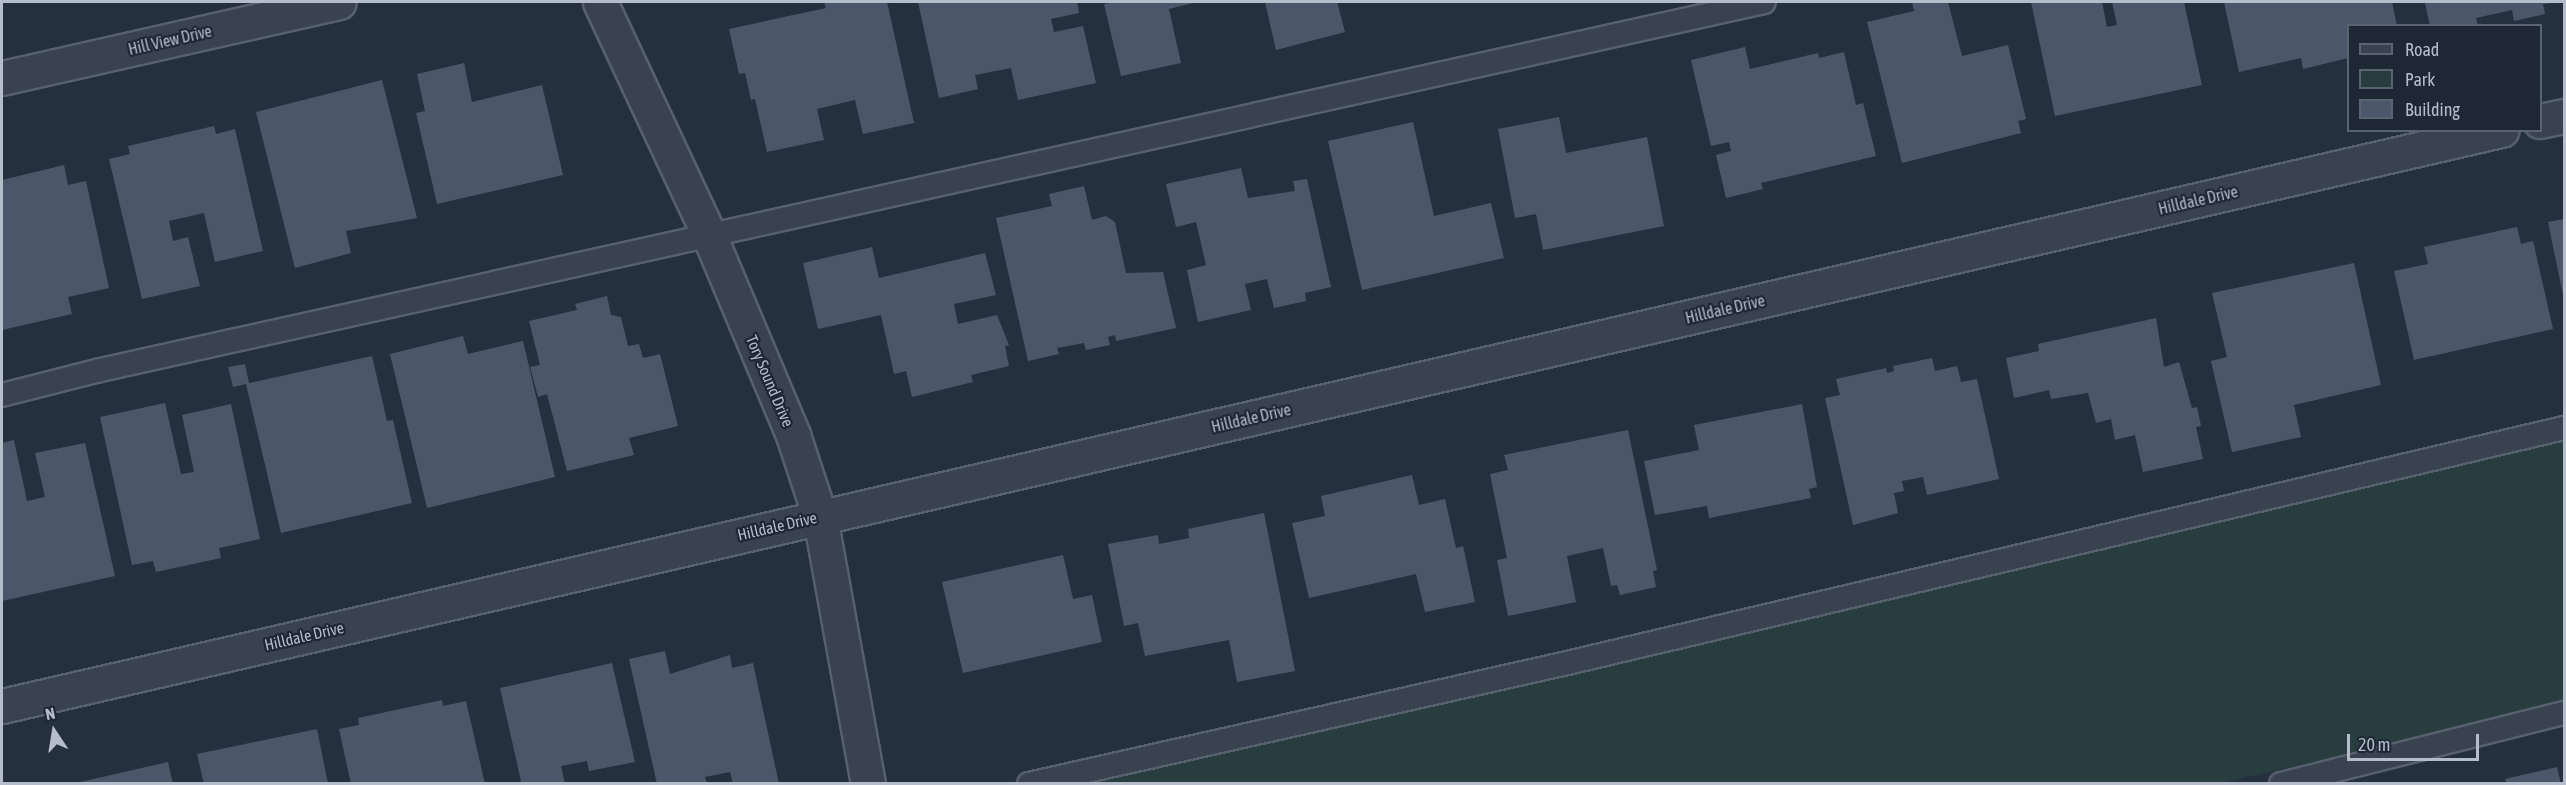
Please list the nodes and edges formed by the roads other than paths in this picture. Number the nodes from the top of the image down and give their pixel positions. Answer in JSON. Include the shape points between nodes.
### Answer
{"nodes":[{"id":1,"x":339,"y":2,"type":"edge"},
{"id":2,"x":600,"y":2,"type":"edge"},
{"id":3,"x":1764,"y":2,"type":"edge"},
{"id":4,"x":2,"y":78,"type":"edge"},
{"id":5,"x":2565,"y":116,"type":"edge"},
{"id":6,"x":2542,"y":122,"type":"edge"},
{"id":7,"x":2492,"y":132,"type":"edge"},
{"id":8,"x":709,"y":235,"type":"junction"},
{"id":9,"x":2,"y":395,"type":"edge"},
{"id":10,"x":2565,"y":428,"type":"edge"},
{"id":11,"x":820,"y":517,"type":"junction"},
{"id":12,"x":2,"y":706,"type":"edge"},
{"id":13,"x":2565,"y":713,"type":"edge"},
{"id":14,"x":868,"y":783,"type":"edge"},
{"id":15,"x":1029,"y":783,"type":"edge"},
{"id":16,"x":2281,"y":783,"type":"edge"}],
"edges":[{"from":1,"to":4,"type":"street","name":"Hill View Drive"},
{"from":2,"to":8,"type":"street","name":"Tory Sound Drive"},
{"from":3,"to":8,"type":"lane"},
{"from":5,"to":6,"type":"street"},
{"from":7,"to":11,"type":"street","name":"Hilldale Drive"},
{"from":8,"to":9,"type":"lane"},
{"from":8,"to":11,"type":"street","name":"Tory Sound Drive","via":[[793,435]]},
{"from":10,"to":15,"type":"lane","via":[[1563,664]]},
{"from":11,"to":12,"type":"street","name":"Hilldale Drive"},
{"from":11,"to":14,"type":"street","name":"Tory Sound Drive"},
{"from":13,"to":16,"type":"lane"}]}
